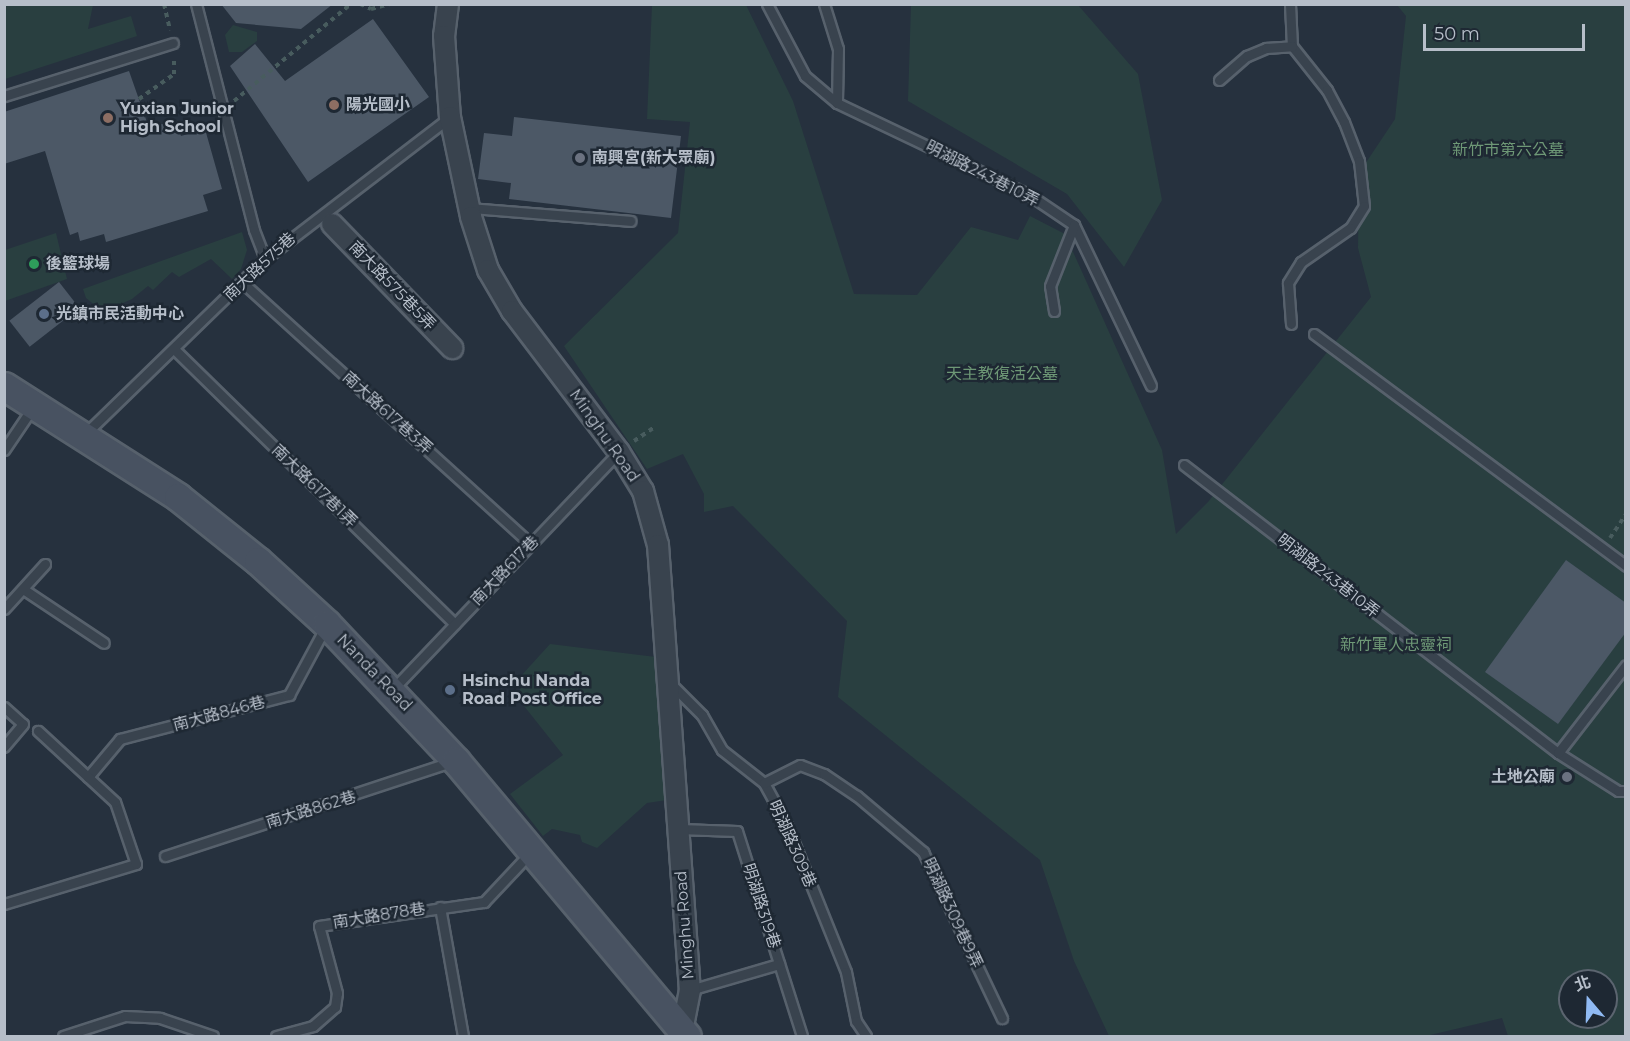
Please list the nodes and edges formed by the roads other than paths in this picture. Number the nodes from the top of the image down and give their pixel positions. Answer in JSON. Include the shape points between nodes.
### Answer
{"nodes":[{"id":1,"x":196,"y":4,"type":"edge"},
{"id":2,"x":448,"y":4,"type":"edge"},
{"id":3,"x":766,"y":4,"type":"edge"},
{"id":4,"x":824,"y":4,"type":"edge"},
{"id":5,"x":1290,"y":4,"type":"edge"},
{"id":6,"x":173,"y":43,"type":"dead end"},
{"id":7,"x":1292,"y":46,"type":"junction"},
{"id":8,"x":1219,"y":80,"type":"dead end"},
{"id":9,"x":4,"y":96,"type":"edge"},
{"id":10,"x":837,"y":104,"type":"junction"},
{"id":11,"x":450,"y":117,"type":"junction"},
{"id":12,"x":470,"y":208,"type":"junction"},
{"id":13,"x":630,"y":221,"type":"dead end"},
{"id":14,"x":332,"y":224,"type":"dead end"},
{"id":15,"x":1074,"y":225,"type":"junction"},
{"id":16,"x":266,"y":259,"type":"junction"},
{"id":17,"x":243,"y":283,"type":"junction"},
{"id":18,"x":1054,"y":311,"type":"dead end"},
{"id":19,"x":1291,"y":324,"type":"dead end"},
{"id":20,"x":1314,"y":334,"type":"dead end"},
{"id":21,"x":452,"y":348,"type":"dead end"},
{"id":22,"x":174,"y":349,"type":"junction"},
{"id":23,"x":4,"y":386,"type":"edge"},
{"id":24,"x":1152,"y":386,"type":"dead end"},
{"id":25,"x":36,"y":404,"type":"junction"},
{"id":26,"x":85,"y":434,"type":"junction"},
{"id":27,"x":4,"y":450,"type":"edge"},
{"id":28,"x":619,"y":452,"type":"junction"},
{"id":29,"x":1184,"y":465,"type":"dead end"},
{"id":30,"x":531,"y":544,"type":"junction"},
{"id":31,"x":45,"y":564,"type":"dead end"},
{"id":32,"x":1626,"y":566,"type":"edge"},
{"id":33,"x":23,"y":589,"type":"junction"},
{"id":34,"x":4,"y":609,"type":"edge"},
{"id":35,"x":327,"y":624,"type":"junction"},
{"id":36,"x":455,"y":624,"type":"junction"},
{"id":37,"x":104,"y":643,"type":"dead end"},
{"id":38,"x":1626,"y":665,"type":"edge"},
{"id":39,"x":669,"y":682,"type":"junction"},
{"id":40,"x":392,"y":690,"type":"junction"},
{"id":41,"x":4,"y":707,"type":"edge"},
{"id":42,"x":38,"y":731,"type":"dead end"},
{"id":43,"x":4,"y":747,"type":"edge"},
{"id":44,"x":1558,"y":753,"type":"junction"},
{"id":45,"x":456,"y":760,"type":"junction"},
{"id":46,"x":88,"y":777,"type":"junction"},
{"id":47,"x":764,"y":783,"type":"junction"},
{"id":48,"x":1626,"y":791,"type":"edge"},
{"id":49,"x":679,"y":829,"type":"junction"},
{"id":50,"x":531,"y":851,"type":"junction"},
{"id":51,"x":165,"y":856,"type":"dead end"},
{"id":52,"x":4,"y":904,"type":"edge"},
{"id":53,"x":440,"y":907,"type":"junction"},
{"id":54,"x":779,"y":964,"type":"junction"},
{"id":55,"x":690,"y":990,"type":"junction"},
{"id":56,"x":1002,"y":1018,"type":"dead end"},
{"id":57,"x":681,"y":1033,"type":"edge"},
{"id":58,"x":63,"y":1036,"type":"edge"},
{"id":59,"x":213,"y":1036,"type":"edge"},
{"id":60,"x":276,"y":1036,"type":"edge"},
{"id":61,"x":464,"y":1036,"type":"edge"},
{"id":62,"x":802,"y":1036,"type":"edge"},
{"id":63,"x":866,"y":1036,"type":"edge"}],
"edges":[{"from":1,"to":16,"type":"lane","via":[[254,230]]},
{"from":2,"to":11,"type":"street","name":"Minghu Road","via":[[444,36]]},
{"from":3,"to":10,"type":"lane","name":"明湖路243巷10弄","via":[[805,76]]},
{"from":4,"to":10,"type":"lane","via":[[838,49]]},
{"from":5,"to":7,"type":"lane"},
{"from":6,"to":9,"type":"lane"},
{"from":7,"to":8,"type":"lane","via":[[1266,48],[1247,56]]},
{"from":7,"to":19,"type":"lane","via":[[1327,90],[1344,123],[1359,161],[1364,206],[1350,228],[1301,262],[1288,284]]},
{"from":10,"to":15,"type":"lane","name":"明湖路243巷10弄","via":[[1028,194]]},
{"from":11,"to":12,"type":"street","name":"Minghu Road"},
{"from":11,"to":16,"type":"lane","name":"南大路575巷"},
{"from":12,"to":13,"type":"lane"},
{"from":12,"to":28,"type":"street","name":"Minghu Road","via":[[488,270],[512,311]]},
{"from":14,"to":21,"type":"street","name":"南大路575巷5弄"},
{"from":15,"to":18,"type":"lane","via":[[1050,286]]},
{"from":15,"to":24,"type":"lane"},
{"from":16,"to":17,"type":"lane","name":"南大路575巷"},
{"from":17,"to":22,"type":"lane","name":"南大路575巷"},
{"from":17,"to":30,"type":"lane","name":"南大路617巷3弄"},
{"from":20,"to":32,"type":"lane"},
{"from":22,"to":26,"type":"lane","name":"南大路575巷"},
{"from":22,"to":36,"type":"lane","name":"南大路617巷1弄"},
{"from":23,"to":25,"type":"main road","name":"Nanda Road"},
{"from":25,"to":26,"type":"main road","name":"Nanda Road"},
{"from":25,"to":27,"type":"lane"},
{"from":26,"to":35,"type":"main road","name":"Nanda Road","via":[[178,497],[258,561]]},
{"from":28,"to":30,"type":"lane","name":"南大路617巷"},
{"from":28,"to":39,"type":"street","name":"Minghu Road","via":[[643,491],[658,545]]},
{"from":29,"to":44,"type":"lane","name":"明湖路243巷10弄"},
{"from":30,"to":36,"type":"lane","name":"南大路617巷"},
{"from":31,"to":33,"type":"lane"},
{"from":33,"to":34,"type":"lane"},
{"from":33,"to":37,"type":"lane"},
{"from":35,"to":40,"type":"main road","name":"Nanda Road"},
{"from":35,"to":46,"type":"lane","name":"南大路846巷","via":[[289,695],[120,740]]},
{"from":36,"to":40,"type":"lane","name":"南大路617巷"},
{"from":38,"to":44,"type":"lane"},
{"from":39,"to":47,"type":"lane","name":"明湖路309巷","via":[[702,715],[722,750]]},
{"from":39,"to":49,"type":"street","name":"Minghu Road"},
{"from":40,"to":45,"type":"main road","name":"Nanda Road"},
{"from":41,"to":43,"type":"lane","via":[[23,724]]},
{"from":42,"to":46,"type":"lane"},
{"from":44,"to":48,"type":"lane","name":"明湖路243巷10弄","via":[[1618,791]]},
{"from":45,"to":50,"type":"main road","name":"Nanda Road"},
{"from":45,"to":51,"type":"lane","name":"南大路862巷","via":[[420,776]]},
{"from":46,"to":52,"type":"lane","via":[[115,802],[136,864]]},
{"from":47,"to":56,"type":"lane","name":"明湖路309巷9弄","via":[[800,765],[824,774],[857,796],[922,852]]},
{"from":47,"to":63,"type":"lane","name":"明湖路309巷","via":[[795,845],[846,972],[856,1021]]},
{"from":49,"to":54,"type":"lane","name":"明湖路319巷","via":[[737,831]]},
{"from":49,"to":55,"type":"street","name":"Minghu Road"},
{"from":50,"to":53,"type":"lane","name":"南大路878巷","via":[[484,902]]},
{"from":50,"to":57,"type":"main road","name":"Nanda Road"},
{"from":53,"to":60,"type":"lane","name":"南大路878巷","via":[[319,926],[337,993],[335,1007],[313,1026]]},
{"from":53,"to":61,"type":"lane"},
{"from":54,"to":55,"type":"lane"},
{"from":54,"to":62,"type":"lane","name":"明湖路319巷"},
{"from":55,"to":57,"type":"street","name":"Minghu Road"},
{"from":58,"to":59,"type":"lane","via":[[125,1017],[160,1018]]}]}
